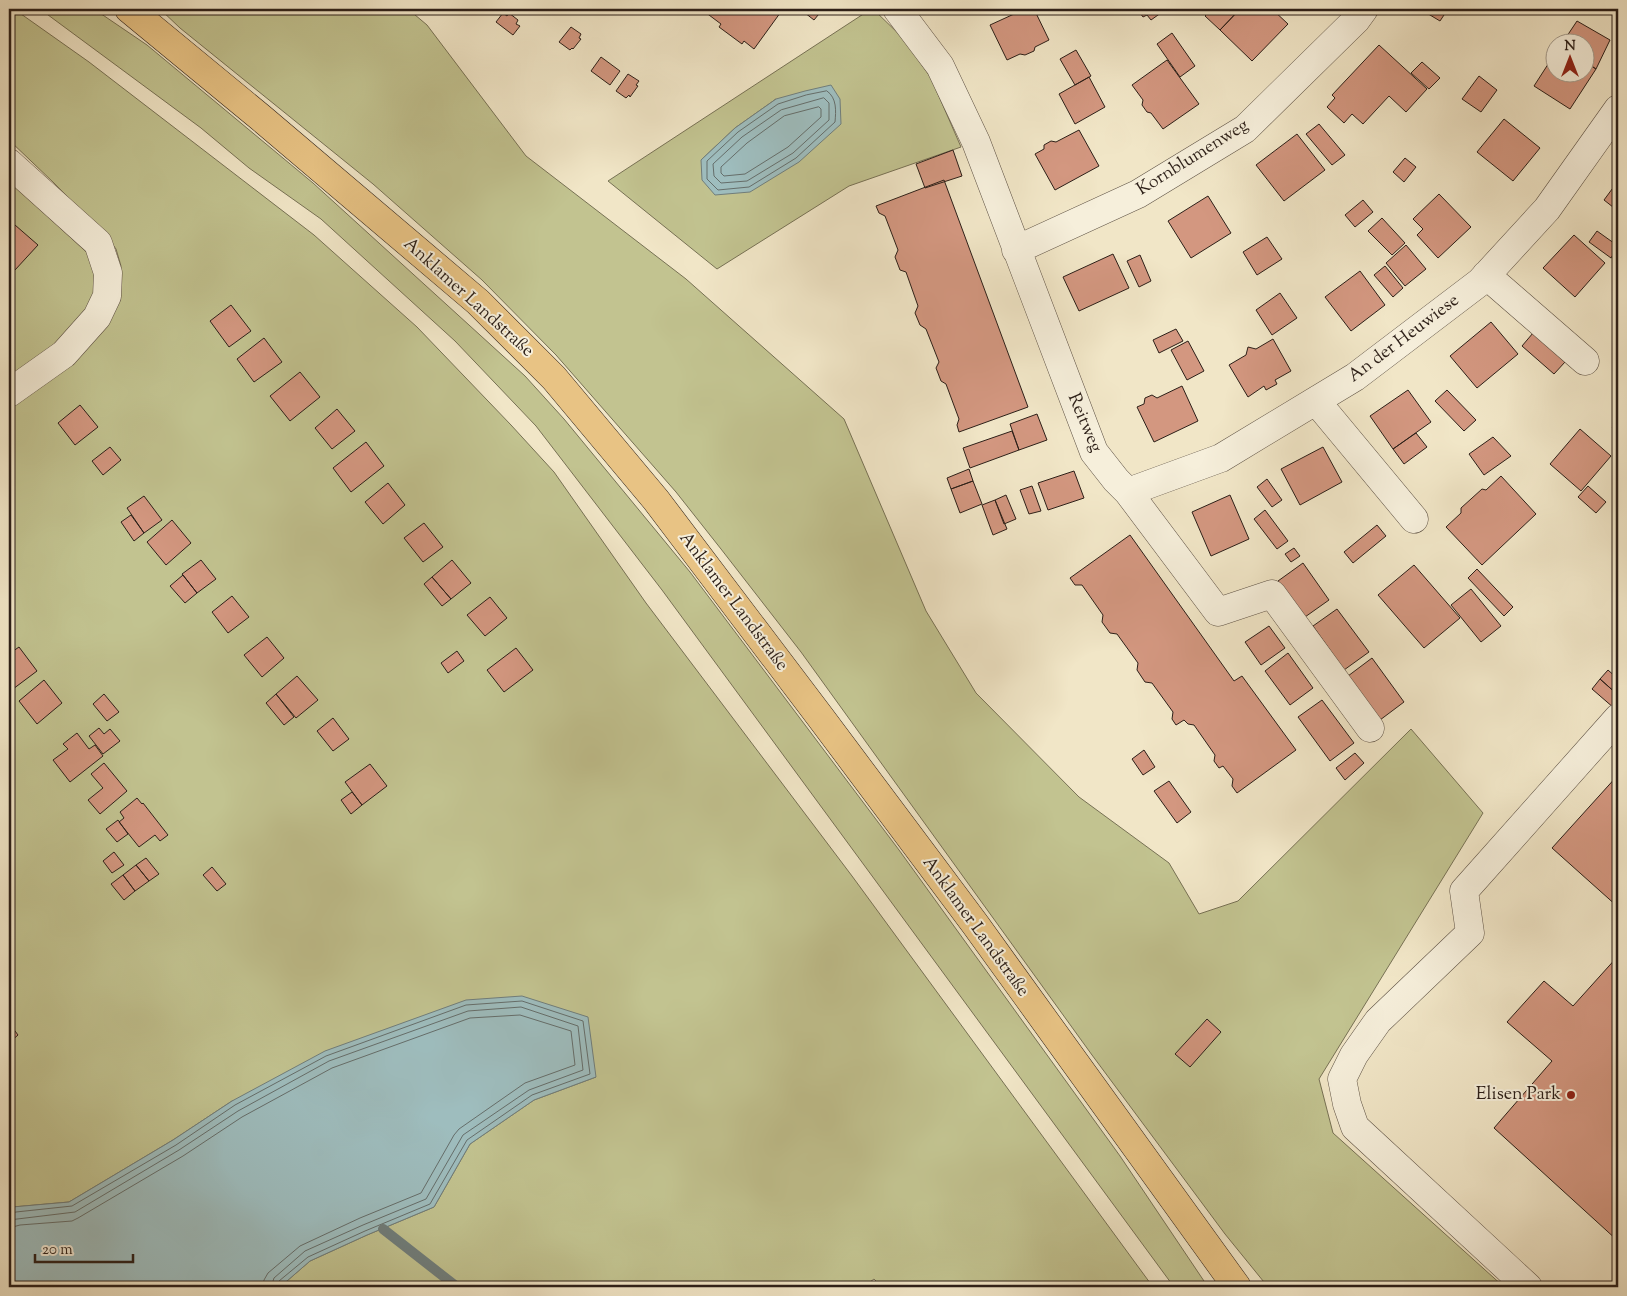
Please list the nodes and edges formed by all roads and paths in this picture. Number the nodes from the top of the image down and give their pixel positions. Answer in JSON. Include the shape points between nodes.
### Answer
{"nodes":[{"id":1,"x":129,"y":9,"type":"edge"},
{"id":2,"x":897,"y":9,"type":"edge"},
{"id":3,"x":1364,"y":9,"type":"edge"},
{"id":4,"x":1618,"y":110,"type":"edge"},
{"id":5,"x":9,"y":163,"type":"edge"},
{"id":6,"x":1016,"y":250,"type":"junction"},
{"id":7,"x":1486,"y":275,"type":"junction"},
{"id":8,"x":1585,"y":361,"type":"dead end"},
{"id":9,"x":9,"y":393,"type":"edge"},
{"id":10,"x":1316,"y":400,"type":"junction"},
{"id":11,"x":1128,"y":492,"type":"junction"},
{"id":12,"x":1414,"y":519,"type":"dead end"},
{"id":13,"x":1618,"y":718,"type":"edge"},
{"id":14,"x":1370,"y":728,"type":"dead end"},
{"id":15,"x":1237,"y":1287,"type":"edge"},
{"id":16,"x":1528,"y":1287,"type":"edge"}],
"edges":[{"from":1,"to":15,"type":"main road","name":"Anklamer Landstraße","via":[[478,302],[554,378],[656,500],[822,718]]},
{"from":2,"to":6,"type":"street","name":"Reitweg","via":[[940,66],[976,142]]},
{"from":3,"to":6,"type":"street","name":"Kornblumenweg","via":[[1245,129],[1138,194]]},
{"from":4,"to":7,"type":"street","name":"An der Heuwiese","via":[[1547,209]]},
{"from":5,"to":9,"type":"street","via":[[98,243],[108,272],[107,296],[97,317],[64,354]]},
{"from":6,"to":11,"type":"street","name":"Reitweg","via":[[1094,452]]},
{"from":7,"to":8,"type":"street"},
{"from":7,"to":10,"type":"street","name":"An der Heuwiese","via":[[1354,377]]},
{"from":10,"to":11,"type":"street","name":"An der Heuwiese","via":[[1221,458]]},
{"from":10,"to":12,"type":"street"},
{"from":11,"to":14,"type":"street","name":"Reitweg","via":[[1218,612],[1272,594]]},
{"from":13,"to":16,"type":"street","via":[[1464,891],[1470,933],[1378,1020],[1342,1079],[1346,1104],[1355,1127]]}]}
